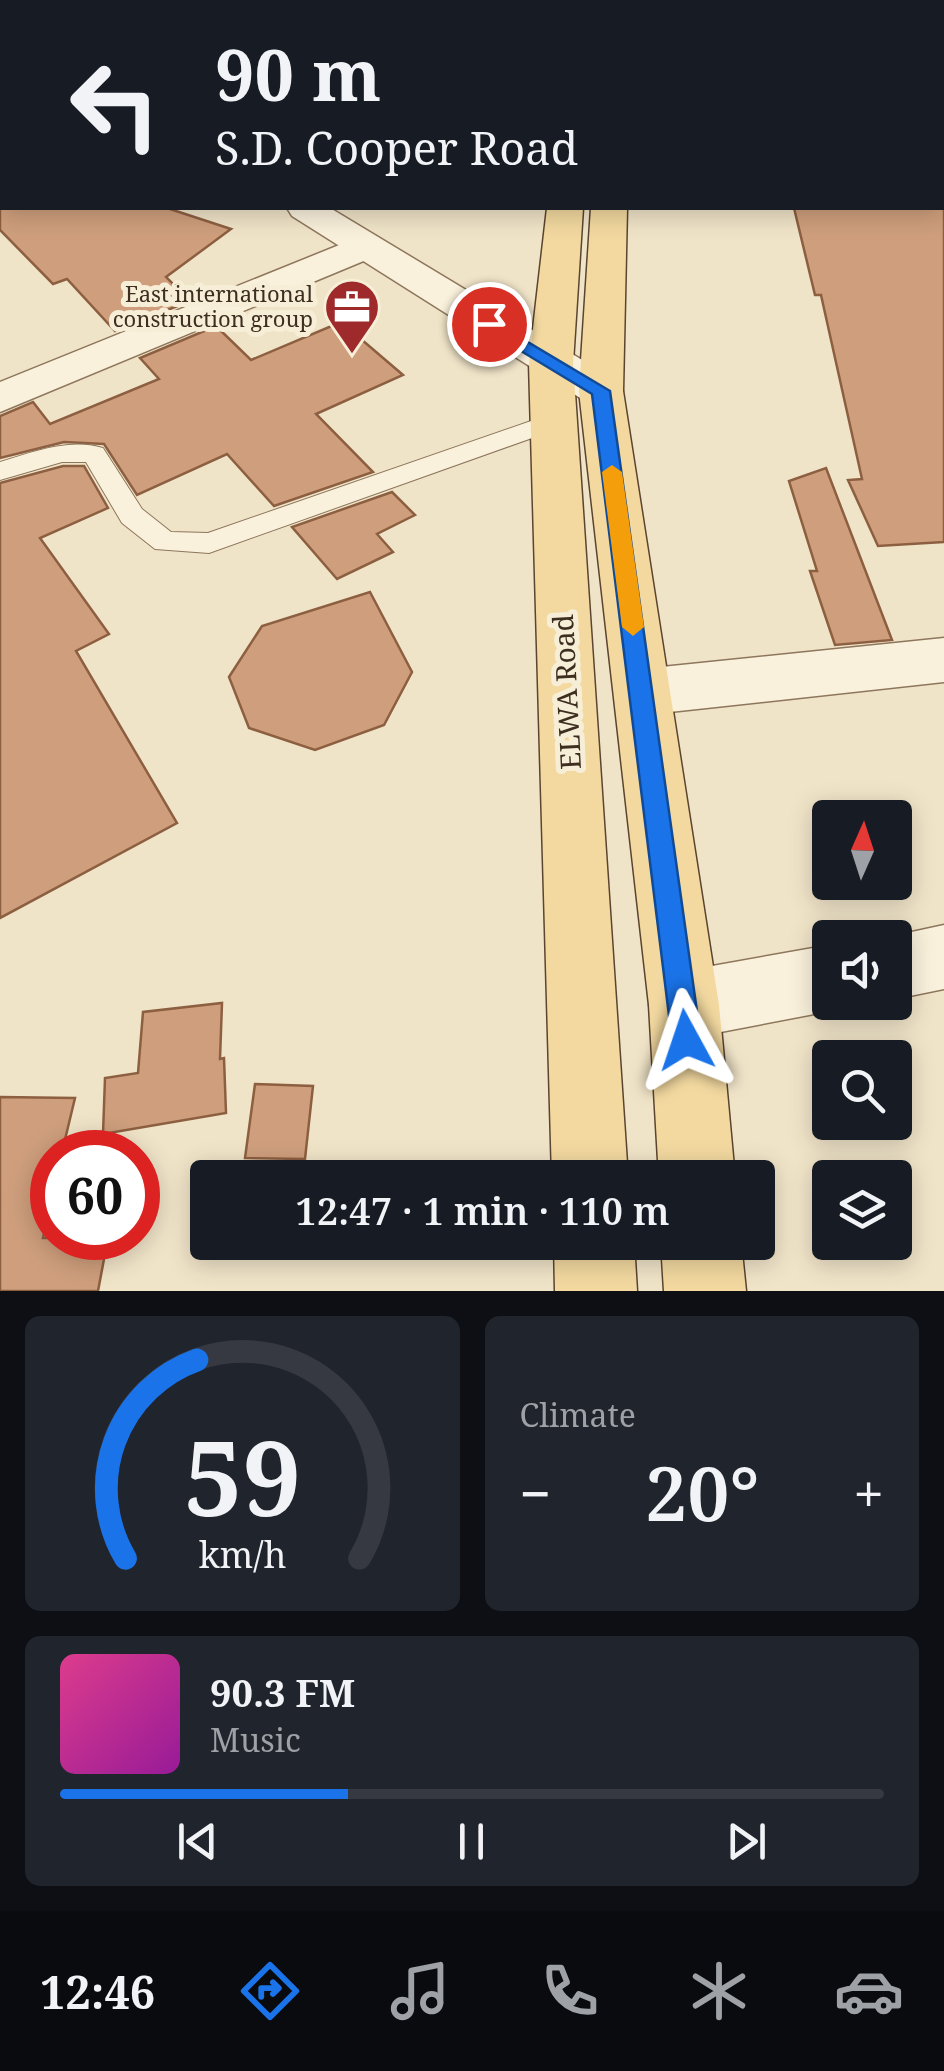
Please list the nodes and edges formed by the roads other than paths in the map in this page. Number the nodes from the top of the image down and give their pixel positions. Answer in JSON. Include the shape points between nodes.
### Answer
{"nodes":[{"id":1,"x":308,"y":210,"type":"edge"},
{"id":2,"x":566,"y":210,"type":"edge"},
{"id":3,"x":608,"y":210,"type":"edge"},
{"id":4,"x":364,"y":247,"type":"junction"},
{"id":5,"x":551,"y":363,"type":"junction"},
{"id":6,"x":601,"y":391,"type":"junction"},
{"id":7,"x":0,"y":398,"type":"edge"},
{"id":8,"x":554,"y":421,"type":"junction"},
{"id":9,"x":0,"y":471,"type":"edge"},
{"id":10,"x":944,"y":660,"type":"edge"},
{"id":11,"x":642,"y":692,"type":"junction"},
{"id":12,"x":944,"y":958,"type":"edge"},
{"id":13,"x":912,"y":963,"type":"edge"},
{"id":14,"x":812,"y":981,"type":"edge"},
{"id":15,"x":684,"y":1005,"type":"junction"},
{"id":16,"x":589,"y":1160,"type":"edge"},
{"id":17,"x":695,"y":1160,"type":"edge"},
{"id":18,"x":595,"y":1260,"type":"edge"},
{"id":19,"x":702,"y":1260,"type":"edge"},
{"id":20,"x":596,"y":1291,"type":"edge"},
{"id":21,"x":705,"y":1291,"type":"edge"}],
"edges":[{"from":1,"to":4,"type":"street"},
{"from":2,"to":5,"type":"main road","name":"ELWA Road"},
{"from":3,"to":6,"type":"main road"},
{"from":4,"to":5,"type":"street"},
{"from":4,"to":7,"type":"street"},
{"from":5,"to":6,"type":"street"},
{"from":5,"to":8,"type":"main road","name":"ELWA Road"},
{"from":6,"to":11,"type":"main road"},
{"from":8,"to":9,"type":"lane","via":[[209,542],[165,542],[132,516],[94,454],[61,453]]},
{"from":8,"to":16,"type":"main road","name":"ELWA Road"},
{"from":10,"to":11,"type":"street"},
{"from":11,"to":15,"type":"main road"},
{"from":12,"to":13,"type":"street"},
{"from":14,"to":15,"type":"street"},
{"from":15,"to":17,"type":"main road"},
{"from":18,"to":20,"type":"main road"},
{"from":19,"to":21,"type":"main road"}]}
